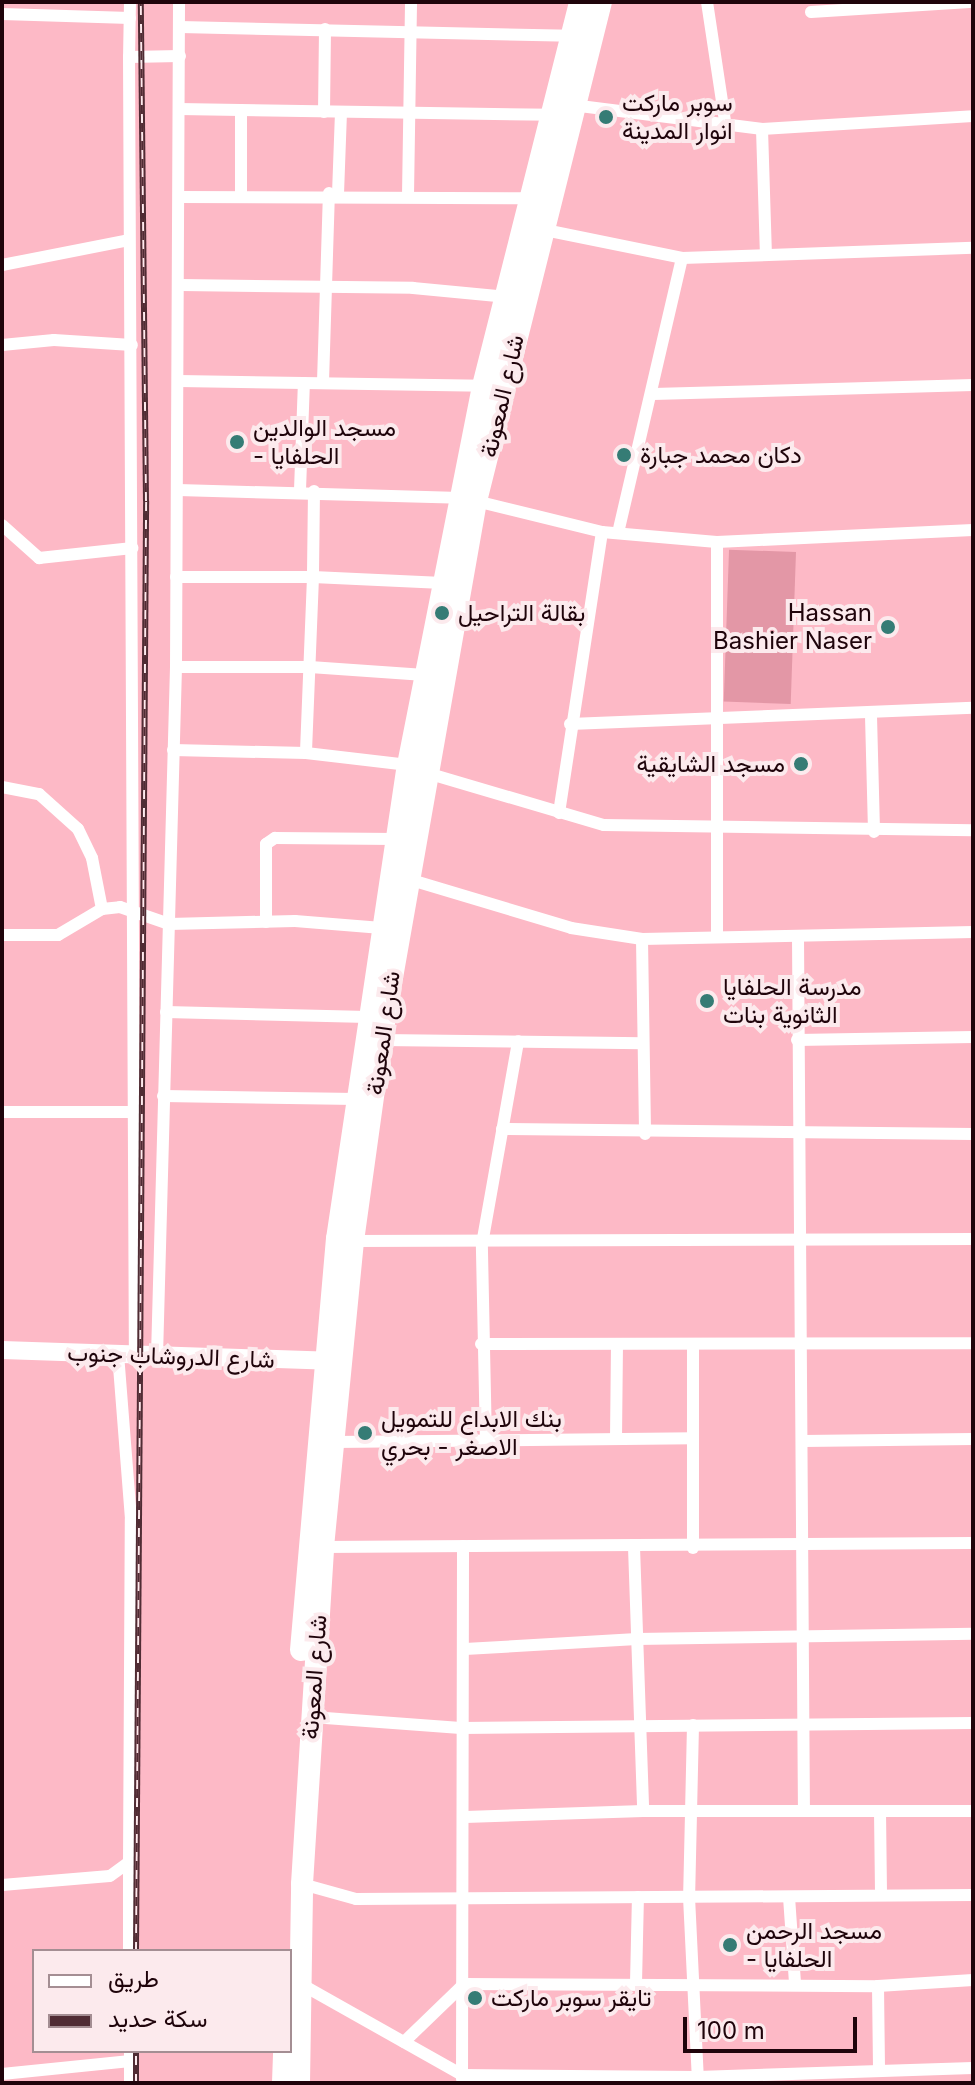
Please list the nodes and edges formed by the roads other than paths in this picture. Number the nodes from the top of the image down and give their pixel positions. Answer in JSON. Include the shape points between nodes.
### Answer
{"nodes":[{"id":1,"x":130,"y":2,"type":"edge"},
{"id":2,"x":179,"y":2,"type":"edge"},
{"id":3,"x":411,"y":2,"type":"edge"},
{"id":4,"x":580,"y":2,"type":"edge"},
{"id":5,"x":601,"y":2,"type":"edge"},
{"id":6,"x":707,"y":2,"type":"edge"},
{"id":7,"x":970,"y":2,"type":"edge"},
{"id":8,"x":811,"y":12,"type":"dead end"},
{"id":9,"x":2,"y":14,"type":"edge"},
{"id":10,"x":130,"y":18,"type":"junction"},
{"id":11,"x":180,"y":27,"type":"junction"},
{"id":12,"x":325,"y":29,"type":"junction"},
{"id":13,"x":411,"y":29,"type":"junction"},
{"id":14,"x":570,"y":36,"type":"junction"},
{"id":15,"x":180,"y":56,"type":"junction"},
{"id":16,"x":129,"y":57,"type":"junction"},
{"id":17,"x":572,"y":105,"type":"junction"},
{"id":18,"x":179,"y":109,"type":"junction"},
{"id":19,"x":241,"y":110,"type":"junction"},
{"id":20,"x":324,"y":112,"type":"junction"},
{"id":21,"x":341,"y":112,"type":"junction"},
{"id":22,"x":409,"y":114,"type":"junction"},
{"id":23,"x":551,"y":115,"type":"junction"},
{"id":24,"x":973,"y":116,"type":"edge"},
{"id":25,"x":726,"y":127,"type":"junction"},
{"id":26,"x":762,"y":129,"type":"junction"},
{"id":27,"x":334,"y":194,"type":"junction"},
{"id":28,"x":241,"y":195,"type":"junction"},
{"id":29,"x":408,"y":195,"type":"junction"},
{"id":30,"x":179,"y":197,"type":"junction"},
{"id":31,"x":530,"y":198,"type":"junction"},
{"id":32,"x":540,"y":229,"type":"junction"},
{"id":33,"x":129,"y":240,"type":"junction"},
{"id":34,"x":973,"y":248,"type":"edge"},
{"id":35,"x":766,"y":254,"type":"junction"},
{"id":36,"x":682,"y":258,"type":"junction"},
{"id":37,"x":2,"y":265,"type":"edge"},
{"id":38,"x":181,"y":285,"type":"junction"},
{"id":39,"x":323,"y":290,"type":"junction"},
{"id":40,"x":508,"y":297,"type":"junction"},
{"id":41,"x":2,"y":345,"type":"edge"},
{"id":42,"x":132,"y":345,"type":"junction"},
{"id":43,"x":179,"y":381,"type":"junction"},
{"id":44,"x":323,"y":382,"type":"junction"},
{"id":45,"x":304,"y":383,"type":"junction"},
{"id":46,"x":973,"y":385,"type":"edge"},
{"id":47,"x":483,"y":386,"type":"junction"},
{"id":48,"x":653,"y":394,"type":"junction"},
{"id":49,"x":178,"y":490,"type":"junction"},
{"id":50,"x":300,"y":490,"type":"junction"},
{"id":51,"x":314,"y":491,"type":"junction"},
{"id":52,"x":468,"y":499,"type":"junction"},
{"id":53,"x":2,"y":525,"type":"edge"},
{"id":54,"x":973,"y":530,"type":"edge"},
{"id":55,"x":602,"y":532,"type":"junction"},
{"id":56,"x":618,"y":533,"type":"junction"},
{"id":57,"x":717,"y":542,"type":"junction"},
{"id":58,"x":132,"y":548,"type":"junction"},
{"id":59,"x":176,"y":577,"type":"junction"},
{"id":60,"x":313,"y":577,"type":"junction"},
{"id":61,"x":443,"y":583,"type":"junction"},
{"id":62,"x":176,"y":667,"type":"junction"},
{"id":63,"x":310,"y":667,"type":"junction"},
{"id":64,"x":425,"y":675,"type":"junction"},
{"id":65,"x":973,"y":708,"type":"edge"},
{"id":66,"x":871,"y":716,"type":"junction"},
{"id":67,"x":717,"y":720,"type":"junction"},
{"id":68,"x":570,"y":724,"type":"junction"},
{"id":69,"x":173,"y":750,"type":"junction"},
{"id":70,"x":306,"y":753,"type":"junction"},
{"id":71,"x":417,"y":769,"type":"junction"},
{"id":72,"x":2,"y":787,"type":"edge"},
{"id":73,"x":559,"y":813,"type":"junction"},
{"id":74,"x":718,"y":829,"type":"junction"},
{"id":75,"x":973,"y":830,"type":"edge"},
{"id":76,"x":874,"y":832,"type":"junction"},
{"id":77,"x":396,"y":839,"type":"junction"},
{"id":78,"x":408,"y":879,"type":"junction"},
{"id":79,"x":102,"y":909,"type":"junction"},
{"id":80,"x":135,"y":913,"type":"junction"},
{"id":81,"x":266,"y":922,"type":"junction"},
{"id":82,"x":169,"y":924,"type":"junction"},
{"id":83,"x":382,"y":928,"type":"junction"},
{"id":84,"x":973,"y":932,"type":"edge"},
{"id":85,"x":2,"y":935,"type":"edge"},
{"id":86,"x":717,"y":936,"type":"junction"},
{"id":87,"x":798,"y":937,"type":"junction"},
{"id":88,"x":642,"y":939,"type":"junction"},
{"id":89,"x":166,"y":1012,"type":"junction"},
{"id":90,"x":368,"y":1017,"type":"junction"},
{"id":91,"x":973,"y":1037,"type":"edge"},
{"id":92,"x":381,"y":1040,"type":"junction"},
{"id":93,"x":797,"y":1040,"type":"junction"},
{"id":94,"x":518,"y":1041,"type":"junction"},
{"id":95,"x":642,"y":1043,"type":"junction"},
{"id":96,"x":163,"y":1096,"type":"junction"},
{"id":97,"x":356,"y":1099,"type":"junction"},
{"id":98,"x":2,"y":1112,"type":"edge"},
{"id":99,"x":135,"y":1112,"type":"junction"},
{"id":100,"x":502,"y":1129,"type":"junction"},
{"id":101,"x":645,"y":1134,"type":"junction"},
{"id":102,"x":973,"y":1134,"type":"edge"},
{"id":103,"x":797,"y":1136,"type":"junction"},
{"id":104,"x":973,"y":1239,"type":"edge"},
{"id":105,"x":801,"y":1240,"type":"junction"},
{"id":106,"x":353,"y":1241,"type":"junction"},
{"id":107,"x":482,"y":1244,"type":"junction"},
{"id":108,"x":973,"y":1343,"type":"edge"},
{"id":109,"x":481,"y":1344,"type":"junction"},
{"id":110,"x":617,"y":1344,"type":"junction"},
{"id":111,"x":693,"y":1344,"type":"junction"},
{"id":112,"x":803,"y":1346,"type":"junction"},
{"id":113,"x":2,"y":1350,"type":"edge"},
{"id":114,"x":127,"y":1355,"type":"junction"},
{"id":115,"x":157,"y":1356,"type":"junction"},
{"id":116,"x":332,"y":1361,"type":"junction"},
{"id":117,"x":693,"y":1438,"type":"junction"},
{"id":118,"x":616,"y":1439,"type":"junction"},
{"id":119,"x":973,"y":1439,"type":"edge"},
{"id":120,"x":803,"y":1441,"type":"junction"},
{"id":121,"x":333,"y":1442,"type":"junction"},
{"id":122,"x":486,"y":1443,"type":"junction"},
{"id":123,"x":973,"y":1543,"type":"edge"},
{"id":124,"x":800,"y":1544,"type":"junction"},
{"id":125,"x":463,"y":1546,"type":"junction"},
{"id":126,"x":323,"y":1547,"type":"junction"},
{"id":127,"x":634,"y":1547,"type":"junction"},
{"id":128,"x":693,"y":1548,"type":"junction"},
{"id":129,"x":973,"y":1634,"type":"edge"},
{"id":130,"x":807,"y":1636,"type":"junction"},
{"id":131,"x":637,"y":1639,"type":"junction"},
{"id":132,"x":465,"y":1649,"type":"junction"},
{"id":133,"x":312,"y":1717,"type":"junction"},
{"id":134,"x":973,"y":1723,"type":"edge"},
{"id":135,"x":807,"y":1724,"type":"junction"},
{"id":136,"x":693,"y":1725,"type":"junction"},
{"id":137,"x":639,"y":1726,"type":"junction"},
{"id":138,"x":461,"y":1728,"type":"junction"},
{"id":139,"x":804,"y":1810,"type":"junction"},
{"id":140,"x":643,"y":1811,"type":"junction"},
{"id":141,"x":690,"y":1811,"type":"junction"},
{"id":142,"x":880,"y":1811,"type":"junction"},
{"id":143,"x":973,"y":1811,"type":"edge"},
{"id":144,"x":465,"y":1817,"type":"junction"},
{"id":145,"x":129,"y":1862,"type":"junction"},
{"id":146,"x":302,"y":1884,"type":"junction"},
{"id":147,"x":2,"y":1885,"type":"edge"},
{"id":148,"x":881,"y":1893,"type":"junction"},
{"id":149,"x":973,"y":1895,"type":"edge"},
{"id":150,"x":638,"y":1897,"type":"junction"},
{"id":151,"x":689,"y":1897,"type":"junction"},
{"id":152,"x":789,"y":1897,"type":"junction"},
{"id":153,"x":463,"y":1899,"type":"junction"},
{"id":154,"x":129,"y":1949,"type":"edge"},
{"id":155,"x":286,"y":1949,"type":"edge"},
{"id":156,"x":973,"y":1980,"type":"edge"},
{"id":157,"x":693,"y":1982,"type":"junction"},
{"id":158,"x":795,"y":1982,"type":"junction"},
{"id":159,"x":299,"y":1983,"type":"junction"},
{"id":160,"x":636,"y":1983,"type":"junction"},
{"id":161,"x":464,"y":1984,"type":"junction"},
{"id":162,"x":878,"y":1986,"type":"junction"},
{"id":163,"x":404,"y":2042,"type":"junction"},
{"id":164,"x":284,"y":2053,"type":"edge"},
{"id":165,"x":130,"y":2056,"type":"edge"},
{"id":166,"x":879,"y":2068,"type":"junction"},
{"id":167,"x":905,"y":2068,"type":"junction"},
{"id":168,"x":973,"y":2068,"type":"edge"},
{"id":169,"x":2,"y":2074,"type":"edge"},
{"id":170,"x":802,"y":2078,"type":"edge"},
{"id":171,"x":462,"y":2079,"type":"edge"},
{"id":172,"x":698,"y":2080,"type":"edge"},
{"id":173,"x":130,"y":2083,"type":"edge"},
{"id":174,"x":283,"y":2083,"type":"edge"},
{"id":175,"x":299,"y":2083,"type":"edge"},
{"id":176,"x":906,"y":2083,"type":"edge"}],
"edges":[{"from":1,"to":10,"type":"street"},
{"from":2,"to":11,"type":"street"},
{"from":3,"to":13,"type":"street"},
{"from":4,"to":14,"type":"highway","name":"شارع المعونة"},
{"from":5,"to":17,"type":"highway","name":"شارع المعونة"},
{"from":6,"to":25,"type":"street"},
{"from":7,"to":8,"type":"street"},
{"from":9,"to":10,"type":"street"},
{"from":10,"to":16,"type":"street"},
{"from":11,"to":12,"type":"street"},
{"from":11,"to":15,"type":"street"},
{"from":12,"to":13,"type":"street"},
{"from":12,"to":20,"type":"street"},
{"from":13,"to":14,"type":"street"},
{"from":13,"to":22,"type":"street"},
{"from":14,"to":23,"type":"highway","name":"شارع المعونة"},
{"from":15,"to":16,"type":"street"},
{"from":15,"to":18,"type":"street"},
{"from":16,"to":33,"type":"street"},
{"from":17,"to":25,"type":"street"},
{"from":17,"to":32,"type":"highway","name":"شارع المعونة"},
{"from":18,"to":19,"type":"street"},
{"from":18,"to":30,"type":"street"},
{"from":19,"to":20,"type":"street"},
{"from":19,"to":28,"type":"street"},
{"from":20,"to":21,"type":"street"},
{"from":21,"to":22,"type":"street"},
{"from":21,"to":27,"type":"street"},
{"from":22,"to":23,"type":"street"},
{"from":22,"to":29,"type":"street"},
{"from":23,"to":31,"type":"highway","name":"شارع المعونة"},
{"from":24,"to":26,"type":"street"},
{"from":25,"to":26,"type":"street"},
{"from":26,"to":35,"type":"street"},
{"from":27,"to":28,"type":"street"},
{"from":27,"to":29,"type":"street"},
{"from":27,"to":39,"type":"street"},
{"from":28,"to":30,"type":"street"},
{"from":29,"to":31,"type":"street"},
{"from":30,"to":38,"type":"street"},
{"from":31,"to":40,"type":"highway","name":"شارع المعونة"},
{"from":32,"to":36,"type":"street"},
{"from":32,"to":52,"type":"highway","name":"شارع المعونة"},
{"from":33,"to":37,"type":"street"},
{"from":33,"to":42,"type":"street"},
{"from":34,"to":35,"type":"street"},
{"from":35,"to":36,"type":"street"},
{"from":36,"to":48,"type":"street"},
{"from":38,"to":39,"type":"street"},
{"from":38,"to":43,"type":"street"},
{"from":39,"to":40,"type":"street","via":[[413,288]]},
{"from":39,"to":44,"type":"street"},
{"from":40,"to":47,"type":"highway","name":"شارع المعونة"},
{"from":41,"to":42,"type":"street","via":[[54,340]]},
{"from":42,"to":58,"type":"street"},
{"from":43,"to":45,"type":"street"},
{"from":43,"to":49,"type":"street"},
{"from":44,"to":45,"type":"street"},
{"from":44,"to":47,"type":"street"},
{"from":45,"to":50,"type":"street"},
{"from":46,"to":48,"type":"street"},
{"from":47,"to":52,"type":"highway","name":"شارع المعونة"},
{"from":48,"to":56,"type":"street"},
{"from":49,"to":50,"type":"street"},
{"from":49,"to":59,"type":"street"},
{"from":50,"to":51,"type":"street"},
{"from":51,"to":52,"type":"street"},
{"from":51,"to":60,"type":"street"},
{"from":52,"to":55,"type":"street"},
{"from":52,"to":61,"type":"highway","name":"شارع المعونة"},
{"from":52,"to":71,"type":"highway","name":"شارع المعونة"},
{"from":53,"to":58,"type":"street","via":[[39,558]]},
{"from":54,"to":57,"type":"street"},
{"from":55,"to":56,"type":"street"},
{"from":55,"to":68,"type":"street"},
{"from":56,"to":57,"type":"street"},
{"from":57,"to":67,"type":"street"},
{"from":58,"to":80,"type":"street"},
{"from":59,"to":60,"type":"street"},
{"from":59,"to":62,"type":"street"},
{"from":60,"to":61,"type":"street"},
{"from":60,"to":63,"type":"street"},
{"from":61,"to":64,"type":"highway","name":"شارع المعونة"},
{"from":62,"to":63,"type":"street"},
{"from":62,"to":69,"type":"street"},
{"from":63,"to":64,"type":"street"},
{"from":63,"to":70,"type":"street"},
{"from":64,"to":71,"type":"highway","name":"شارع المعونة"},
{"from":65,"to":66,"type":"street"},
{"from":66,"to":67,"type":"street"},
{"from":66,"to":76,"type":"street"},
{"from":67,"to":68,"type":"street"},
{"from":67,"to":74,"type":"street"},
{"from":68,"to":73,"type":"street"},
{"from":69,"to":70,"type":"street"},
{"from":69,"to":82,"type":"street"},
{"from":70,"to":71,"type":"street"},
{"from":71,"to":73,"type":"street"},
{"from":71,"to":77,"type":"highway","name":"شارع المعونة"},
{"from":71,"to":78,"type":"highway","name":"شارع المعونة"},
{"from":72,"to":79,"type":"street","via":[[39,794],[78,829],[92,858]]},
{"from":73,"to":74,"type":"street","via":[[604,825]]},
{"from":74,"to":76,"type":"street"},
{"from":74,"to":86,"type":"street"},
{"from":75,"to":76,"type":"street"},
{"from":77,"to":81,"type":"street","via":[[275,838],[266,844]]},
{"from":77,"to":83,"type":"highway","name":"شارع المعونة"},
{"from":78,"to":88,"type":"street","via":[[571,928]]},
{"from":78,"to":92,"type":"highway","name":"شارع المعونة"},
{"from":79,"to":80,"type":"street"},
{"from":79,"to":85,"type":"street","via":[[58,935]]},
{"from":80,"to":82,"type":"street"},
{"from":80,"to":99,"type":"street"},
{"from":81,"to":82,"type":"street"},
{"from":81,"to":83,"type":"street"},
{"from":82,"to":89,"type":"street"},
{"from":83,"to":90,"type":"highway","name":"شارع المعونة"},
{"from":84,"to":87,"type":"street"},
{"from":86,"to":87,"type":"street"},
{"from":86,"to":88,"type":"street"},
{"from":87,"to":93,"type":"street"},
{"from":88,"to":95,"type":"street"},
{"from":89,"to":90,"type":"street"},
{"from":89,"to":96,"type":"street"},
{"from":90,"to":97,"type":"highway","name":"شارع المعونة"},
{"from":91,"to":93,"type":"street"},
{"from":92,"to":94,"type":"street"},
{"from":92,"to":106,"type":"highway","name":"شارع المعونة"},
{"from":93,"to":103,"type":"street"},
{"from":94,"to":95,"type":"street"},
{"from":94,"to":100,"type":"street"},
{"from":95,"to":101,"type":"street"},
{"from":96,"to":97,"type":"street"},
{"from":96,"to":115,"type":"street"},
{"from":97,"to":116,"type":"highway","name":"شارع المعونة"},
{"from":98,"to":99,"type":"street"},
{"from":99,"to":114,"type":"street"},
{"from":100,"to":101,"type":"street"},
{"from":100,"to":107,"type":"street"},
{"from":101,"to":103,"type":"street"},
{"from":102,"to":103,"type":"street"},
{"from":103,"to":105,"type":"street"},
{"from":104,"to":105,"type":"street"},
{"from":105,"to":107,"type":"street"},
{"from":105,"to":112,"type":"street"},
{"from":106,"to":107,"type":"street"},
{"from":106,"to":116,"type":"highway","name":"شارع المعونة"},
{"from":107,"to":109,"type":"street"},
{"from":108,"to":112,"type":"street"},
{"from":109,"to":110,"type":"street"},
{"from":109,"to":122,"type":"street"},
{"from":110,"to":111,"type":"street"},
{"from":110,"to":118,"type":"street"},
{"from":111,"to":112,"type":"street"},
{"from":111,"to":117,"type":"street"},
{"from":112,"to":120,"type":"street"},
{"from":113,"to":114,"type":"street","name":"شارع الدروشاب جنوب"},
{"from":114,"to":115,"type":"street","name":"شارع الدروشاب جنوب"},
{"from":114,"to":145,"type":"street"},
{"from":115,"to":116,"type":"street","name":"شارع الدروشاب جنوب"},
{"from":116,"to":121,"type":"highway","name":"شارع المعونة"},
{"from":116,"to":155,"type":"highway","name":"شارع المعونة","via":[[305,1571]]},
{"from":117,"to":118,"type":"street"},
{"from":117,"to":128,"type":"street"},
{"from":118,"to":122,"type":"street"},
{"from":119,"to":120,"type":"street"},
{"from":120,"to":124,"type":"street"},
{"from":121,"to":122,"type":"street"},
{"from":121,"to":126,"type":"highway","name":"شارع المعونة"},
{"from":123,"to":124,"type":"street"},
{"from":124,"to":128,"type":"street"},
{"from":124,"to":130,"type":"street"},
{"from":125,"to":126,"type":"street"},
{"from":125,"to":127,"type":"street"},
{"from":125,"to":132,"type":"street"},
{"from":126,"to":133,"type":"highway","name":"شارع المعونة"},
{"from":127,"to":128,"type":"street"},
{"from":127,"to":131,"type":"street"},
{"from":129,"to":130,"type":"street"},
{"from":130,"to":131,"type":"street"},
{"from":130,"to":135,"type":"street"},
{"from":131,"to":132,"type":"street"},
{"from":131,"to":137,"type":"street"},
{"from":132,"to":138,"type":"street"},
{"from":133,"to":138,"type":"street"},
{"from":133,"to":146,"type":"highway","name":"شارع المعونة"},
{"from":134,"to":135,"type":"street"},
{"from":135,"to":136,"type":"street"},
{"from":135,"to":139,"type":"street"},
{"from":136,"to":137,"type":"street"},
{"from":136,"to":141,"type":"street"},
{"from":137,"to":138,"type":"street"},
{"from":137,"to":140,"type":"street"},
{"from":138,"to":144,"type":"street"},
{"from":139,"to":141,"type":"street"},
{"from":139,"to":142,"type":"street"},
{"from":140,"to":141,"type":"street"},
{"from":140,"to":144,"type":"street"},
{"from":141,"to":151,"type":"street"},
{"from":142,"to":143,"type":"street"},
{"from":142,"to":148,"type":"street"},
{"from":144,"to":153,"type":"street"},
{"from":145,"to":147,"type":"street","via":[[110,1876]]},
{"from":145,"to":154,"type":"street"},
{"from":146,"to":153,"type":"street","via":[[356,1899]]},
{"from":146,"to":159,"type":"highway","name":"شارع المعونة"},
{"from":148,"to":149,"type":"street"},
{"from":148,"to":152,"type":"street"},
{"from":150,"to":151,"type":"street"},
{"from":150,"to":153,"type":"street"},
{"from":150,"to":160,"type":"street"},
{"from":151,"to":152,"type":"street"},
{"from":151,"to":157,"type":"street"},
{"from":152,"to":158,"type":"street"},
{"from":153,"to":161,"type":"street"},
{"from":156,"to":162,"type":"street"},
{"from":157,"to":158,"type":"street"},
{"from":157,"to":160,"type":"street"},
{"from":157,"to":172,"type":"street"},
{"from":158,"to":162,"type":"street"},
{"from":159,"to":163,"type":"street"},
{"from":159,"to":175,"type":"highway","name":"شارع المعونة"},
{"from":160,"to":161,"type":"street"},
{"from":161,"to":163,"type":"street"},
{"from":161,"to":171,"type":"street"},
{"from":162,"to":166,"type":"street"},
{"from":163,"to":171,"type":"street"},
{"from":164,"to":174,"type":"highway"},
{"from":165,"to":169,"type":"street"},
{"from":165,"to":173,"type":"street"},
{"from":166,"to":167,"type":"street"},
{"from":166,"to":170,"type":"street"},
{"from":167,"to":168,"type":"street"},
{"from":167,"to":176,"type":"street"},
{"from":170,"to":172,"type":"street"},
{"from":171,"to":172,"type":"street"}]}
